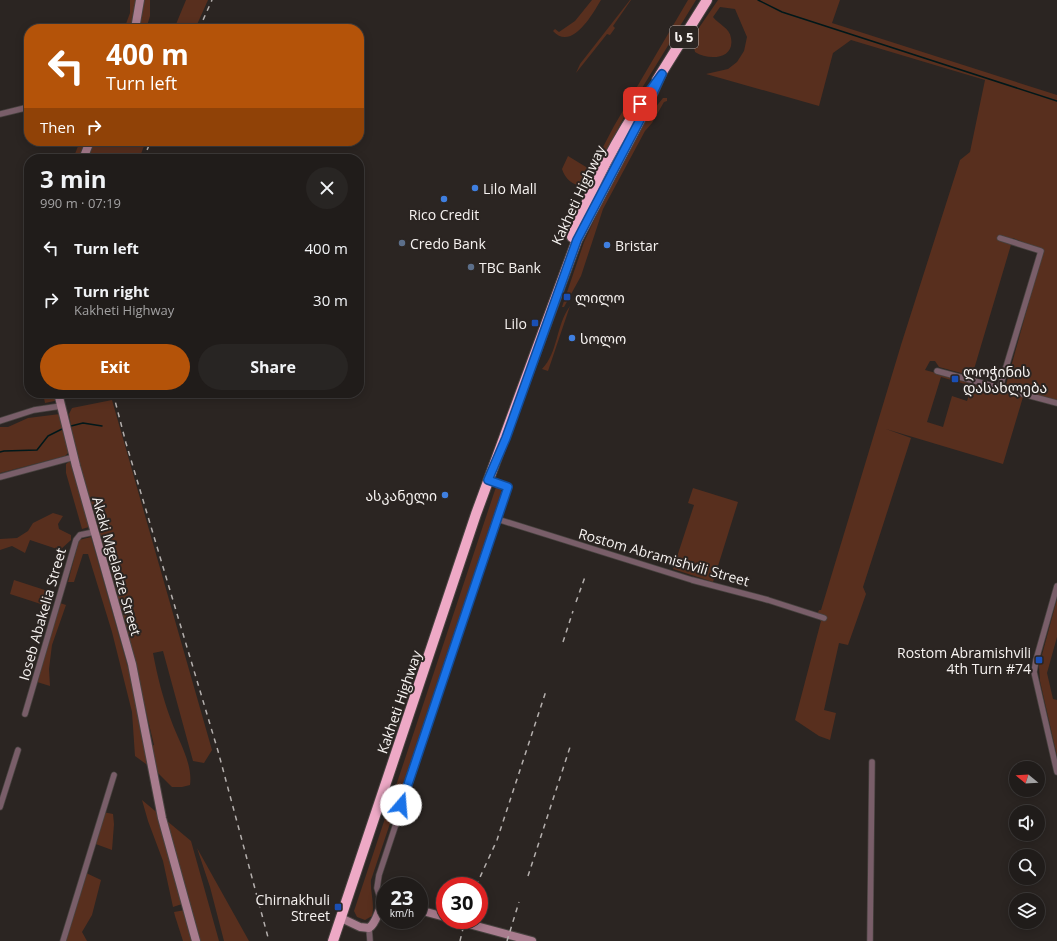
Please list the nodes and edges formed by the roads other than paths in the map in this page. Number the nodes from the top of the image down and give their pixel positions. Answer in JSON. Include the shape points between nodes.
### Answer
{"nodes":[{"id":1,"x":140,"y":0,"type":"edge"},
{"id":2,"x":707,"y":0,"type":"edge"},
{"id":3,"x":136,"y":24,"type":"edge"},
{"id":4,"x":24,"y":108,"type":"edge"},
{"id":5,"x":0,"y":114,"type":"edge"},
{"id":6,"x":1000,"y":238,"type":"dead end"},
{"id":7,"x":937,"y":371,"type":"dead end"},
{"id":8,"x":1000,"y":387,"type":"junction"},
{"id":9,"x":59,"y":398,"type":"edge"},
{"id":10,"x":1057,"y":403,"type":"edge"},
{"id":11,"x":61,"y":406,"type":"junction"},
{"id":12,"x":0,"y":421,"type":"edge"},
{"id":13,"x":74,"y":457,"type":"junction"},
{"id":14,"x":490,"y":476,"type":"junction"},
{"id":15,"x":0,"y":477,"type":"edge"},
{"id":16,"x":497,"y":519,"type":"junction"},
{"id":17,"x":94,"y":532,"type":"junction"},
{"id":18,"x":1057,"y":586,"type":"edge"},
{"id":19,"x":824,"y":618,"type":"dead end"},
{"id":20,"x":25,"y":714,"type":"dead end"},
{"id":21,"x":18,"y":750,"type":"dead end"},
{"id":22,"x":872,"y":762,"type":"dead end"},
{"id":23,"x":1057,"y":772,"type":"edge"},
{"id":24,"x":114,"y":775,"type":"dead end"},
{"id":25,"x":0,"y":807,"type":"edge"},
{"id":26,"x":379,"y":877,"type":"edge"},
{"id":27,"x":341,"y":918,"type":"junction"},
{"id":28,"x":376,"y":921,"type":"edge"},
{"id":29,"x":369,"y":928,"type":"junction"},
{"id":30,"x":487,"y":929,"type":"edge"},
{"id":31,"x":63,"y":941,"type":"edge"},
{"id":32,"x":196,"y":941,"type":"edge"},
{"id":33,"x":333,"y":941,"type":"edge"},
{"id":34,"x":370,"y":941,"type":"edge"},
{"id":35,"x":532,"y":941,"type":"edge"},
{"id":36,"x":870,"y":941,"type":"edge"}],
"edges":[{"from":1,"to":3,"type":"street"},
{"from":2,"to":14,"type":"highway","name":"Kakheti Highway","number":"ს 5","via":[[629,123],[590,195],[576,226],[514,394]]},
{"from":4,"to":5,"type":"street"},
{"from":6,"to":8,"type":"street","via":[[1041,251]]},
{"from":7,"to":8,"type":"street"},
{"from":8,"to":10,"type":"street"},
{"from":9,"to":11,"type":"street","name":"Akaki Mgeladze Street"},
{"from":11,"to":12,"type":"street","via":[[34,410]]},
{"from":11,"to":13,"type":"street","name":"Akaki Mgeladze Street"},
{"from":13,"to":15,"type":"street"},
{"from":13,"to":17,"type":"street","name":"Akaki Mgeladze Street"},
{"from":14,"to":16,"type":"street","via":[[508,487]]},
{"from":14,"to":27,"type":"highway","name":"Kakheti Highway","number":"ს 5"},
{"from":16,"to":19,"type":"street","name":"Rostom Abramishvili Street"},
{"from":16,"to":26,"type":"street"},
{"from":17,"to":20,"type":"street","name":"Ioseb Abakelia Street","via":[[80,535],[76,540]]},
{"from":17,"to":32,"type":"street","name":"Akaki Mgeladze Street","via":[[132,664],[162,818]]},
{"from":18,"to":23,"type":"street","via":[[1034,672]]},
{"from":21,"to":25,"type":"street"},
{"from":22,"to":36,"type":"street"},
{"from":24,"to":31,"type":"street"},
{"from":27,"to":29,"type":"street"},
{"from":27,"to":33,"type":"highway","name":"Kakheti Highway","number":"ს 5"},
{"from":28,"to":29,"type":"street"},
{"from":29,"to":34,"type":"street"},
{"from":30,"to":35,"type":"street"}]}
